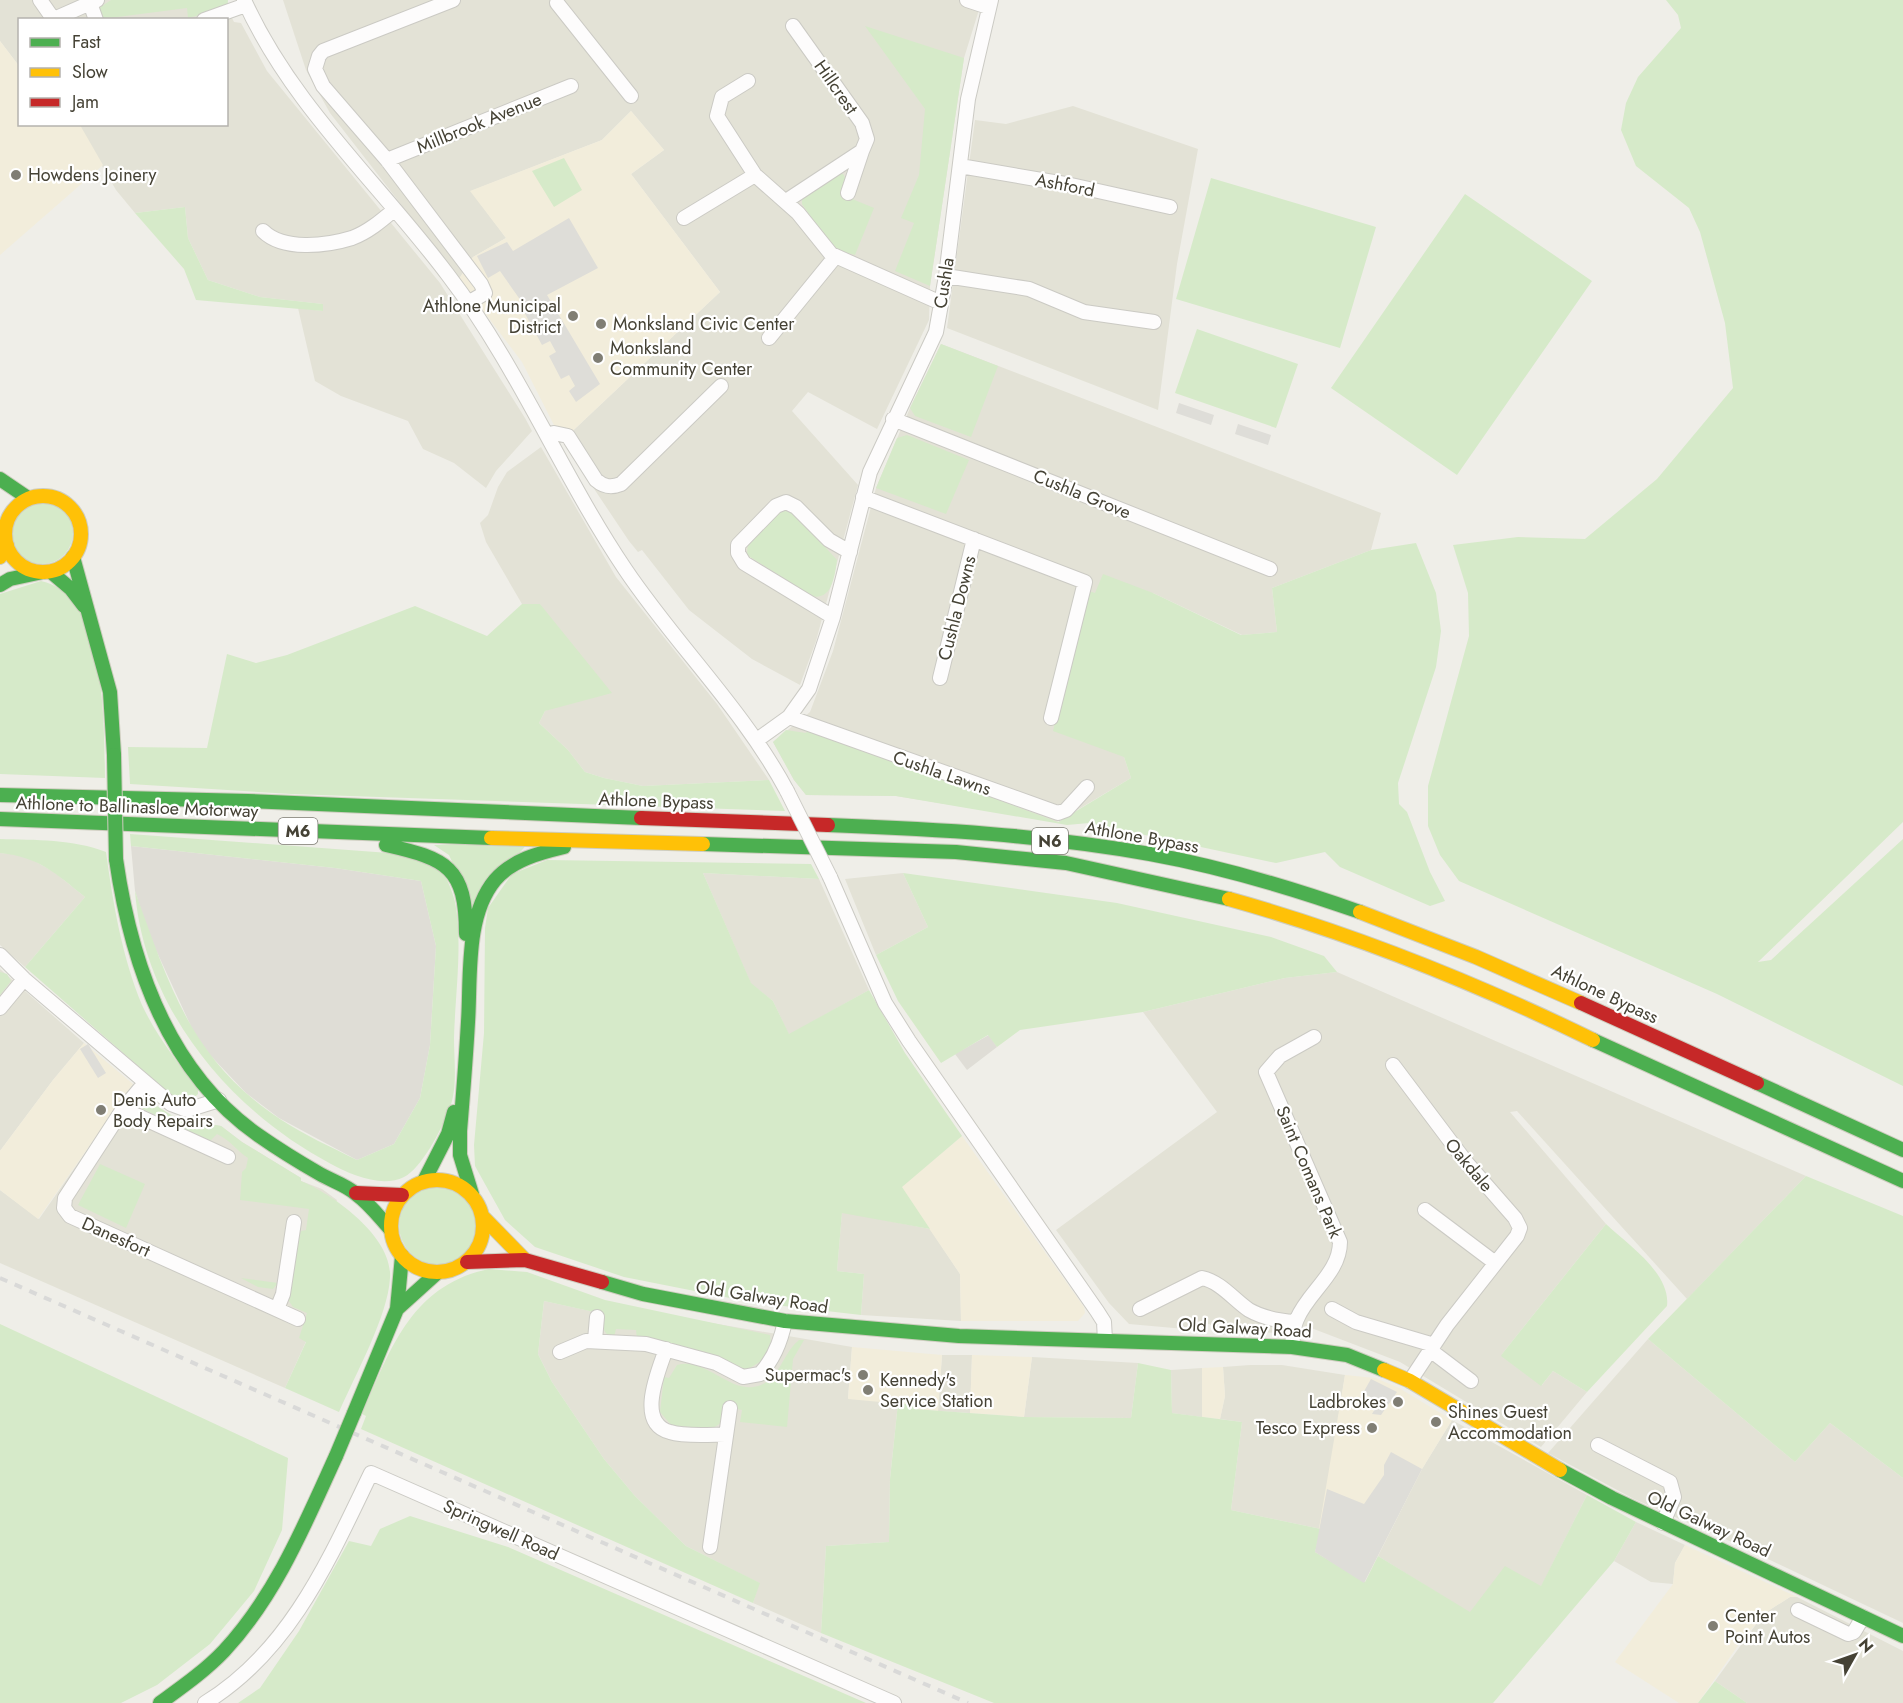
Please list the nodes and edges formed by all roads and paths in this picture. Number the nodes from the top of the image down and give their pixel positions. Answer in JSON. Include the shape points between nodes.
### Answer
{"nodes":[{"id":1,"x":40,"y":0,"type":"edge"},
{"id":2,"x":453,"y":0,"type":"edge"},
{"id":3,"x":542,"y":0,"type":"edge"},
{"id":4,"x":967,"y":0,"type":"edge"},
{"id":5,"x":93,"y":1,"type":"edge"},
{"id":6,"x":561,"y":2,"type":"edge"},
{"id":7,"x":245,"y":3,"type":"edge"},
{"id":8,"x":990,"y":4,"type":"edge"},
{"id":9,"x":53,"y":18,"type":"edge"},
{"id":10,"x":56,"y":18,"type":"edge"},
{"id":11,"x":96,"y":18,"type":"edge"},
{"id":12,"x":209,"y":18,"type":"edge"},
{"id":13,"x":794,"y":26,"type":"dead end"},
{"id":14,"x":748,"y":81,"type":"dead end"},
{"id":15,"x":571,"y":86,"type":"dead end"},
{"id":16,"x":631,"y":96,"type":"dead end"},
{"id":17,"x":862,"y":151,"type":"junction"},
{"id":18,"x":387,"y":160,"type":"junction"},
{"id":19,"x":960,"y":166,"type":"junction"},
{"id":20,"x":755,"y":175,"type":"junction"},
{"id":21,"x":848,"y":194,"type":"dead end"},
{"id":22,"x":786,"y":201,"type":"junction"},
{"id":23,"x":1170,"y":207,"type":"dead end"},
{"id":24,"x":394,"y":210,"type":"junction"},
{"id":25,"x":684,"y":218,"type":"dead end"},
{"id":26,"x":263,"y":231,"type":"dead end"},
{"id":27,"x":835,"y":257,"type":"junction"},
{"id":28,"x":946,"y":276,"type":"junction"},
{"id":29,"x":468,"y":303,"type":"junction"},
{"id":30,"x":941,"y":303,"type":"junction"},
{"id":31,"x":1154,"y":322,"type":"dead end"},
{"id":32,"x":769,"y":338,"type":"dead end"},
{"id":33,"x":721,"y":387,"type":"dead end"},
{"id":34,"x":893,"y":419,"type":"junction"},
{"id":35,"x":547,"y":435,"type":"junction"},
{"id":36,"x":0,"y":479,"type":"edge"},
{"id":37,"x":863,"y":497,"type":"junction"},
{"id":38,"x":28,"y":498,"type":"junction"},
{"id":39,"x":0,"y":507,"type":"edge"},
{"id":40,"x":6,"y":524,"type":"junction"},
{"id":41,"x":974,"y":539,"type":"junction"},
{"id":42,"x":3,"y":551,"type":"edge"},
{"id":43,"x":850,"y":552,"type":"junction"},
{"id":44,"x":73,"y":557,"type":"junction"},
{"id":45,"x":1270,"y":569,"type":"dead end"},
{"id":46,"x":47,"y":572,"type":"junction"},
{"id":47,"x":0,"y":585,"type":"edge"},
{"id":48,"x":87,"y":610,"type":"junction"},
{"id":49,"x":832,"y":617,"type":"junction"},
{"id":50,"x":940,"y":678,"type":"dead end"},
{"id":51,"x":789,"y":717,"type":"junction"},
{"id":52,"x":1050,"y":718,"type":"dead end"},
{"id":53,"x":757,"y":740,"type":"junction"},
{"id":54,"x":0,"y":784,"type":"edge"},
{"id":55,"x":1088,"y":787,"type":"dead end"},
{"id":56,"x":0,"y":795,"type":"edge"},
{"id":57,"x":140,"y":796,"type":"junction"},
{"id":58,"x":0,"y":819,"type":"edge"},
{"id":59,"x":349,"y":834,"type":"junction"},
{"id":60,"x":596,"y":840,"type":"junction"},
{"id":61,"x":0,"y":955,"type":"edge"},
{"id":62,"x":24,"y":980,"type":"junction"},
{"id":63,"x":0,"y":1008,"type":"edge"},
{"id":64,"x":1314,"y":1037,"type":"dead end"},
{"id":65,"x":1393,"y":1065,"type":"dead end"},
{"id":66,"x":144,"y":1084,"type":"junction"},
{"id":67,"x":219,"y":1100,"type":"junction"},
{"id":68,"x":123,"y":1109,"type":"junction"},
{"id":69,"x":1903,"y":1150,"type":"edge"},
{"id":70,"x":228,"y":1157,"type":"dead end"},
{"id":71,"x":1903,"y":1180,"type":"edge"},
{"id":72,"x":424,"y":1181,"type":"junction"},
{"id":73,"x":356,"y":1193,"type":"junction"},
{"id":74,"x":472,"y":1194,"type":"junction"},
{"id":75,"x":402,"y":1195,"type":"junction"},
{"id":76,"x":1425,"y":1210,"type":"dead end"},
{"id":77,"x":483,"y":1217,"type":"junction"},
{"id":78,"x":294,"y":1222,"type":"dead end"},
{"id":79,"x":391,"y":1230,"type":"junction"},
{"id":80,"x":402,"y":1256,"type":"junction"},
{"id":81,"x":525,"y":1260,"type":"junction"},
{"id":82,"x":467,"y":1262,"type":"junction"},
{"id":83,"x":1494,"y":1262,"type":"junction"},
{"id":84,"x":438,"y":1272,"type":"junction"},
{"id":85,"x":277,"y":1309,"type":"junction"},
{"id":86,"x":1140,"y":1309,"type":"dead end"},
{"id":87,"x":1332,"y":1309,"type":"dead end"},
{"id":88,"x":397,"y":1310,"type":"junction"},
{"id":89,"x":597,"y":1317,"type":"dead end"},
{"id":90,"x":298,"y":1319,"type":"dead end"},
{"id":91,"x":785,"y":1321,"type":"junction"},
{"id":92,"x":1295,"y":1322,"type":"junction"},
{"id":93,"x":595,"y":1340,"type":"junction"},
{"id":94,"x":1105,"y":1340,"type":"junction"},
{"id":95,"x":1292,"y":1347,"type":"junction"},
{"id":96,"x":1432,"y":1348,"type":"junction"},
{"id":97,"x":666,"y":1349,"type":"junction"},
{"id":98,"x":560,"y":1352,"type":"dead end"},
{"id":99,"x":1471,"y":1381,"type":"dead end"},
{"id":100,"x":1410,"y":1382,"type":"junction"},
{"id":101,"x":730,"y":1408,"type":"dead end"},
{"id":102,"x":726,"y":1435,"type":"junction"},
{"id":103,"x":1598,"y":1445,"type":"dead end"},
{"id":104,"x":1663,"y":1523,"type":"junction"},
{"id":105,"x":710,"y":1547,"type":"dead end"},
{"id":106,"x":1798,"y":1610,"type":"dead end"},
{"id":107,"x":1863,"y":1617,"type":"junction"},
{"id":108,"x":1903,"y":1636,"type":"edge"},
{"id":109,"x":159,"y":1703,"type":"edge"},
{"id":110,"x":205,"y":1703,"type":"edge"},
{"id":111,"x":894,"y":1703,"type":"edge"}],
"edges":[{"from":1,"to":9,"type":"street"},
{"from":2,"to":18,"type":"street","via":[[323,51],[315,69],[318,79]]},
{"from":3,"to":6,"type":"street"},
{"from":4,"to":8,"type":"street"},
{"from":5,"to":10,"type":"street"},
{"from":5,"to":11,"type":"street"},
{"from":6,"to":16,"type":"street"},
{"from":7,"to":12,"type":"street"},
{"from":7,"to":24,"type":"street","via":[[292,85]]},
{"from":8,"to":19,"type":"street","name":"Cushla","via":[[968,99]]},
{"from":13,"to":17,"type":"street","name":"Hillcrest","via":[[864,128],[867,139]]},
{"from":14,"to":20,"type":"street","via":[[722,97],[717,116]]},
{"from":15,"to":18,"type":"street","name":"Millbrook Avenue"},
{"from":17,"to":21,"type":"street","name":"Hillcrest"},
{"from":17,"to":22,"type":"street"},
{"from":18,"to":29,"type":"street","via":[[481,284],[485,293]]},
{"from":19,"to":23,"type":"street","name":"Ashford"},
{"from":19,"to":28,"type":"street","name":"Cushla"},
{"from":20,"to":22,"type":"street"},
{"from":20,"to":25,"type":"street"},
{"from":22,"to":27,"type":"street"},
{"from":24,"to":26,"type":"street","via":[[351,238],[300,245],[279,242]]},
{"from":24,"to":29,"type":"street"},
{"from":27,"to":30,"type":"street"},
{"from":27,"to":32,"type":"street"},
{"from":28,"to":30,"type":"street","name":"Cushla"},
{"from":28,"to":31,"type":"street","via":[[1029,290],[1084,312]]},
{"from":29,"to":35,"type":"street"},
{"from":30,"to":34,"type":"street","name":"Cushla","via":[[936,332]]},
{"from":33,"to":35,"type":"street","via":[[621,484],[614,486],[596,480],[568,436],[554,432]]},
{"from":34,"to":37,"type":"street","name":"Cushla"},
{"from":34,"to":45,"type":"street","name":"Cushla Grove"},
{"from":35,"to":53,"type":"street","via":[[626,570]]},
{"from":36,"to":38,"type":"main road"},
{"from":37,"to":41,"type":"street","name":"Cushla Downs"},
{"from":37,"to":43,"type":"street","name":"Cushla"},
{"from":38,"to":40,"type":"main road","via":[[12,512]]},
{"from":38,"to":44,"type":"main road","via":[[59,499],[72,509],[81,530]]},
{"from":39,"to":40,"type":"main road"},
{"from":40,"to":42,"type":"main road"},
{"from":41,"to":50,"type":"street","name":"Cushla Downs"},
{"from":41,"to":52,"type":"street","name":"Cushla Downs","via":[[1090,584]]},
{"from":42,"to":46,"type":"main road","via":[[20,564]]},
{"from":43,"to":49,"type":"street","name":"Cushla"},
{"from":43,"to":49,"type":"street","via":[[829,540],[786,502],[776,506],[738,545],[744,563]]},
{"from":44,"to":46,"type":"main road","via":[[59,569]]},
{"from":44,"to":48,"type":"main road"},
{"from":46,"to":47,"type":"main road","via":[[10,579]]},
{"from":46,"to":48,"type":"main road","via":[[71,589]]},
{"from":48,"to":67,"type":"main road","bridge":true,"via":[[110,692],[116,859],[124,916],[145,983],[171,1037]]},
{"from":49,"to":51,"type":"street","name":"Cushla","via":[[809,689]]},
{"from":51,"to":53,"type":"street","name":"Cushla"},
{"from":51,"to":55,"type":"street","name":"Cushla Lawns","via":[[1058,813]]},
{"from":53,"to":94,"type":"street","bridge":true,"via":[[830,877],[885,1003],[949,1102],[1097,1311],[1104,1322]]},
{"from":54,"to":57,"type":"main road","via":[[83,784]]},
{"from":56,"to":57,"type":"main road","name":"Athlone to Ballinasloe Motorway"},
{"from":57,"to":69,"type":"main road","name":"Athlone Bypass","number":"N6","via":[[960,832],[1019,836],[1183,862],[1273,884],[1416,932],[1519,974]]},
{"from":58,"to":59,"type":"main road","name":"Athlone to Ballinasloe Motorway","number":"M6"},
{"from":59,"to":60,"type":"main road","name":"Athlone to Ballinasloe Motorway","number":"M6"},
{"from":59,"to":72,"type":"main road","via":[[433,856],[457,877],[464,893],[467,918],[457,1103],[448,1134]]},
{"from":60,"to":71,"type":"main road","number":"N6","via":[[956,852],[1066,863],[1214,895],[1331,931],[1509,999],[1645,1065]]},
{"from":60,"to":74,"type":"main road","via":[[534,854],[502,873],[482,900],[475,941],[460,1131],[460,1155]]},
{"from":61,"to":62,"type":"street"},
{"from":62,"to":63,"type":"street"},
{"from":62,"to":66,"type":"street"},
{"from":64,"to":92,"type":"street","name":"Saint Comans Park","via":[[1280,1056],[1266,1072],[1340,1242],[1334,1265]]},
{"from":65,"to":83,"type":"street","name":"Oakdale","via":[[1519,1225],[1517,1236]]},
{"from":66,"to":67,"type":"street","via":[[171,1104],[187,1110]]},
{"from":66,"to":68,"type":"street","name":"Danesfort"},
{"from":67,"to":73,"type":"main road","via":[[282,1151]]},
{"from":68,"to":70,"type":"street"},
{"from":68,"to":85,"type":"street","name":"Danesfort","via":[[65,1198],[64,1208],[70,1216]]},
{"from":72,"to":74,"type":"main road","via":[[441,1179],[456,1183]]},
{"from":72,"to":75,"type":"main road"},
{"from":73,"to":75,"type":"main road"},
{"from":73,"to":79,"type":"main road"},
{"from":74,"to":77,"type":"main road"},
{"from":75,"to":79,"type":"main road","via":[[392,1214]]},
{"from":76,"to":83,"type":"street"},
{"from":77,"to":81,"type":"main road"},
{"from":77,"to":82,"type":"main road","via":[[483,1237]]},
{"from":78,"to":85,"type":"street"},
{"from":79,"to":80,"type":"main road"},
{"from":80,"to":84,"type":"main road","via":[[424,1270]]},
{"from":80,"to":88,"type":"main road"},
{"from":81,"to":82,"type":"main road"},
{"from":81,"to":91,"type":"main road","name":"Old Galway Road","via":[[643,1294]]},
{"from":82,"to":84,"type":"main road"},
{"from":83,"to":96,"type":"street","name":"Oakdale"},
{"from":84,"to":88,"type":"main road"},
{"from":85,"to":90,"type":"street","name":"Danesfort"},
{"from":86,"to":92,"type":"street","via":[[1202,1278],[1254,1312]]},
{"from":87,"to":96,"type":"street","via":[[1356,1322]]},
{"from":88,"to":109,"type":"main road","bridge":true,"via":[[291,1554],[247,1623],[206,1668]]},
{"from":89,"to":93,"type":"street"},
{"from":91,"to":94,"type":"main road","name":"Old Galway Road","via":[[901,1332]]},
{"from":91,"to":97,"type":"street","via":[[769,1364],[760,1374],[743,1377],[716,1363]]},
{"from":92,"to":95,"type":"street","name":"Saint Comans Park"},
{"from":93,"to":97,"type":"street"},
{"from":93,"to":98,"type":"street"},
{"from":94,"to":95,"type":"main road","name":"Old Galway Road"},
{"from":95,"to":100,"type":"main road","name":"Old Galway Road","via":[[1347,1355]]},
{"from":96,"to":99,"type":"street"},
{"from":96,"to":100,"type":"street","name":"Oakdale"},
{"from":97,"to":102,"type":"street","via":[[651,1397],[652,1415],[661,1428],[669,1432]]},
{"from":100,"to":104,"type":"main road","name":"Old Galway Road","via":[[1531,1454]]},
{"from":101,"to":102,"type":"street"},
{"from":102,"to":105,"type":"street"},
{"from":103,"to":104,"type":"street","via":[[1670,1482],[1674,1497]]},
{"from":104,"to":107,"type":"main road","name":"Old Galway Road"},
{"from":106,"to":107,"type":"street","via":[[1848,1634],[1854,1632]]},
{"from":107,"to":108,"type":"main road","name":"Old Galway Road"},
{"from":110,"to":111,"type":"street","name":"Springwell Road","via":[[231,1687],[286,1629],[308,1597],[371,1473]]}]}
